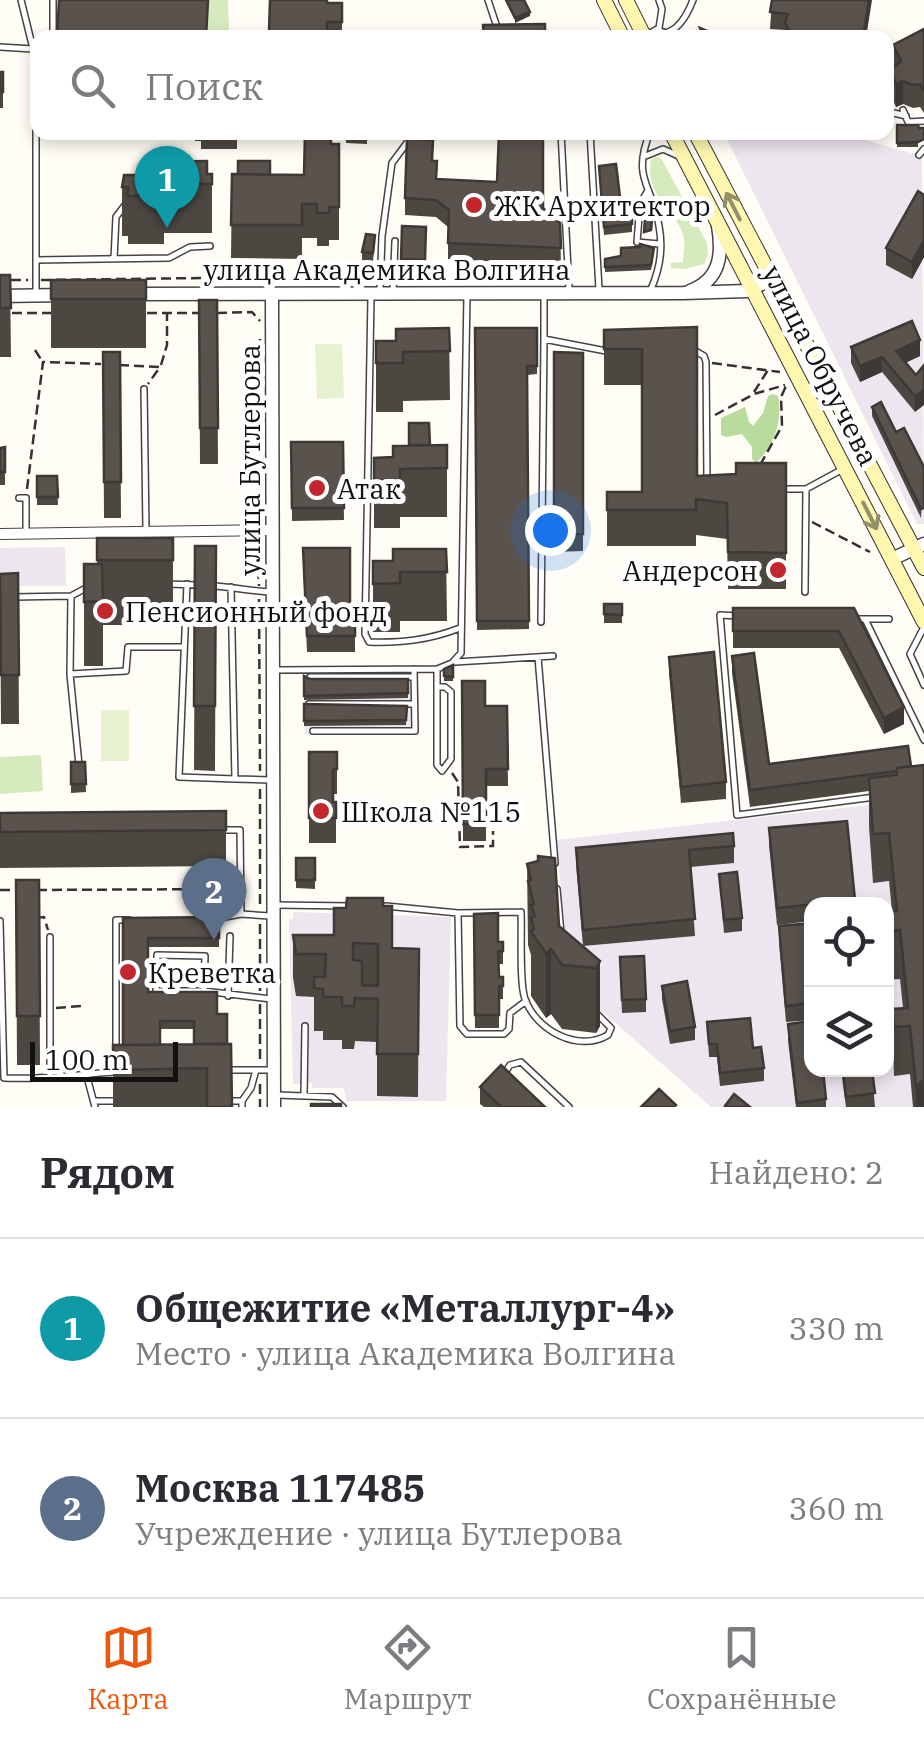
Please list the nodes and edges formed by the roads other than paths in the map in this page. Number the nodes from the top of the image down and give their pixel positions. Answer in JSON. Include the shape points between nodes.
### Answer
{"nodes":[{"id":1,"x":21,"y":0,"type":"edge"},
{"id":2,"x":54,"y":0,"type":"edge"},
{"id":3,"x":488,"y":0,"type":"edge"},
{"id":4,"x":604,"y":0,"type":"edge"},
{"id":5,"x":626,"y":0,"type":"edge"},
{"id":6,"x":659,"y":0,"type":"edge"},
{"id":7,"x":693,"y":0,"type":"edge"},
{"id":8,"x":512,"y":29,"type":"edge"},
{"id":9,"x":53,"y":30,"type":"edge"},
{"id":10,"x":619,"y":30,"type":"edge"},
{"id":11,"x":646,"y":30,"type":"edge"},
{"id":12,"x":651,"y":30,"type":"edge"},
{"id":13,"x":675,"y":30,"type":"edge"},
{"id":14,"x":30,"y":37,"type":"edge"},
{"id":15,"x":0,"y":46,"type":"edge"},
{"id":16,"x":30,"y":49,"type":"edge"},
{"id":17,"x":912,"y":52,"type":"edge"},
{"id":18,"x":894,"y":60,"type":"edge"},
{"id":19,"x":894,"y":112,"type":"edge"},
{"id":20,"x":924,"y":122,"type":"edge"},
{"id":21,"x":409,"y":140,"type":"edge"},
{"id":22,"x":561,"y":140,"type":"edge"},
{"id":23,"x":590,"y":140,"type":"edge"},
{"id":24,"x":647,"y":140,"type":"edge"},
{"id":25,"x":676,"y":140,"type":"edge"},
{"id":26,"x":699,"y":140,"type":"edge"},
{"id":27,"x":36,"y":142,"type":"edge"},
{"id":28,"x":642,"y":157,"type":"junction"},
{"id":29,"x":685,"y":158,"type":"junction"},
{"id":30,"x":647,"y":192,"type":"junction"},
{"id":31,"x":127,"y":203,"type":"edge"},
{"id":32,"x":716,"y":219,"type":"junction"},
{"id":33,"x":395,"y":240,"type":"dead end"},
{"id":34,"x":660,"y":244,"type":"junction"},
{"id":35,"x":753,"y":244,"type":"junction"},
{"id":36,"x":210,"y":246,"type":"dead end"},
{"id":37,"x":736,"y":255,"type":"junction"},
{"id":38,"x":114,"y":259,"type":"junction"},
{"id":39,"x":36,"y":260,"type":"junction"},
{"id":40,"x":772,"y":279,"type":"junction"},
{"id":41,"x":753,"y":289,"type":"junction"},
{"id":42,"x":272,"y":293,"type":"junction"},
{"id":43,"x":683,"y":293,"type":"junction"},
{"id":44,"x":84,"y":294,"type":"edge"},
{"id":45,"x":120,"y":294,"type":"edge"},
{"id":46,"x":381,"y":294,"type":"junction"},
{"id":47,"x":467,"y":294,"type":"junction"},
{"id":48,"x":544,"y":294,"type":"junction"},
{"id":49,"x":599,"y":294,"type":"junction"},
{"id":50,"x":649,"y":294,"type":"junction"},
{"id":51,"x":36,"y":295,"type":"junction"},
{"id":52,"x":569,"y":295,"type":"junction"},
{"id":53,"x":0,"y":296,"type":"edge"},
{"id":54,"x":544,"y":338,"type":"junction"},
{"id":55,"x":684,"y":349,"type":"edge"},
{"id":56,"x":618,"y":350,"type":"edge"},
{"id":57,"x":144,"y":390,"type":"road end"},
{"id":58,"x":845,"y":468,"type":"junction"},
{"id":59,"x":806,"y":489,"type":"junction"},
{"id":60,"x":707,"y":490,"type":"edge"},
{"id":61,"x":772,"y":490,"type":"edge"},
{"id":62,"x":23,"y":498,"type":"road end"},
{"id":63,"x":274,"y":530,"type":"junction"},
{"id":64,"x":146,"y":532,"type":"junction"},
{"id":65,"x":0,"y":534,"type":"edge"},
{"id":66,"x":26,"y":534,"type":"junction"},
{"id":67,"x":919,"y":546,"type":"edge"},
{"id":68,"x":892,"y":559,"type":"junction"},
{"id":69,"x":924,"y":568,"type":"edge"},
{"id":70,"x":168,"y":584,"type":"edge"},
{"id":71,"x":187,"y":584,"type":"junction"},
{"id":72,"x":91,"y":585,"type":"edge"},
{"id":73,"x":231,"y":586,"type":"junction"},
{"id":74,"x":266,"y":592,"type":"junction"},
{"id":75,"x":805,"y":592,"type":"dead end"},
{"id":76,"x":72,"y":596,"type":"junction"},
{"id":77,"x":0,"y":597,"type":"edge"},
{"id":78,"x":756,"y":616,"type":"edge"},
{"id":79,"x":846,"y":618,"type":"edge"},
{"id":80,"x":865,"y":619,"type":"junction"},
{"id":81,"x":889,"y":619,"type":"dead end"},
{"id":82,"x":541,"y":622,"type":"dead end"},
{"id":83,"x":924,"y":625,"type":"edge"},
{"id":84,"x":461,"y":627,"type":"junction"},
{"id":85,"x":183,"y":647,"type":"junction"},
{"id":86,"x":552,"y":656,"type":"dead end"},
{"id":87,"x":538,"y":657,"type":"junction"},
{"id":88,"x":452,"y":662,"type":"junction"},
{"id":89,"x":437,"y":669,"type":"junction"},
{"id":90,"x":274,"y":670,"type":"junction"},
{"id":91,"x":414,"y":673,"type":"junction"},
{"id":92,"x":70,"y":674,"type":"junction"},
{"id":93,"x":310,"y":677,"type":"edge"},
{"id":94,"x":924,"y":685,"type":"edge"},
{"id":95,"x":437,"y":687,"type":"junction"},
{"id":96,"x":309,"y":704,"type":"edge"},
{"id":97,"x":414,"y":704,"type":"junction"},
{"id":98,"x":313,"y":731,"type":"dead end"},
{"id":99,"x":924,"y":740,"type":"edge"},
{"id":100,"x":78,"y":765,"type":"edge"},
{"id":101,"x":235,"y":779,"type":"junction"},
{"id":102,"x":266,"y":780,"type":"junction"},
{"id":103,"x":875,"y":798,"type":"edge"},
{"id":104,"x":220,"y":830,"type":"edge"},
{"id":105,"x":555,"y":869,"type":"edge"},
{"id":106,"x":557,"y":888,"type":"edge"},
{"id":107,"x":358,"y":906,"type":"edge"},
{"id":108,"x":376,"y":906,"type":"edge"},
{"id":109,"x":268,"y":912,"type":"junction"},
{"id":110,"x":458,"y":912,"type":"junction"},
{"id":111,"x":242,"y":914,"type":"junction"},
{"id":112,"x":205,"y":919,"type":"edge"},
{"id":113,"x":139,"y":920,"type":"edge"},
{"id":114,"x":0,"y":921,"type":"edge"},
{"id":115,"x":230,"y":936,"type":"dead end"},
{"id":116,"x":50,"y":937,"type":"road end"},
{"id":117,"x":562,"y":946,"type":"edge"},
{"id":118,"x":204,"y":991,"type":"junction"},
{"id":119,"x":228,"y":996,"type":"junction"},
{"id":120,"x":267,"y":999,"type":"junction"},
{"id":121,"x":526,"y":1001,"type":"junction"},
{"id":122,"x":583,"y":1001,"type":"edge"},
{"id":123,"x":305,"y":1026,"type":"dead end"},
{"id":124,"x":116,"y":1054,"type":"edge"},
{"id":125,"x":216,"y":1070,"type":"edge"},
{"id":126,"x":263,"y":1070,"type":"junction"},
{"id":127,"x":116,"y":1072,"type":"edge"},
{"id":128,"x":50,"y":1076,"type":"junction"},
{"id":129,"x":88,"y":1077,"type":"junction"},
{"id":130,"x":516,"y":1085,"type":"edge"},
{"id":131,"x":304,"y":1096,"type":"junction"},
{"id":132,"x":132,"y":1101,"type":"edge"},
{"id":133,"x":223,"y":1101,"type":"edge"},
{"id":134,"x":274,"y":1101,"type":"edge"},
{"id":135,"x":95,"y":1104,"type":"edge"},
{"id":136,"x":242,"y":1104,"type":"edge"},
{"id":137,"x":343,"y":1107,"type":"edge"},
{"id":138,"x":569,"y":1107,"type":"edge"}],
"edges":[{"from":1,"to":14,"type":"lane"},
{"from":2,"to":9,"type":"lane"},
{"from":3,"to":8,"type":"lane","via":[[498,30]]},
{"from":4,"to":10,"type":"main road"},
{"from":5,"to":11,"type":"main road"},
{"from":6,"to":12,"type":"lane","via":[[662,9]]},
{"from":7,"to":13,"type":"lane"},
{"from":15,"to":16,"type":"lane"},
{"from":17,"to":18,"type":"lane"},
{"from":19,"to":20,"type":"lane","via":[[908,122]]},
{"from":21,"to":46,"type":"lane","via":[[392,162]]},
{"from":22,"to":52,"type":"lane"},
{"from":23,"to":49,"type":"lane"},
{"from":24,"to":28,"type":"lane"},
{"from":25,"to":29,"type":"main road","name":"улица Обручева"},
{"from":35,"to":26,"type":"main road","name":"улица Обручева","one_way":true},
{"from":27,"to":39,"type":"lane"},
{"from":28,"to":29,"type":"lane","via":[[662,148]]},
{"from":28,"to":30,"type":"lane"},
{"from":29,"to":32,"type":"main road","name":"улица Обручева"},
{"from":30,"to":34,"type":"lane"},
{"from":30,"to":34,"type":"lane","via":[[638,242]]},
{"from":31,"to":38,"type":"lane","via":[[116,217]]},
{"from":32,"to":37,"type":"main road","name":"улица Обручева"},
{"from":32,"to":43,"type":"street","via":[[717,269],[702,286]]},
{"from":33,"to":46,"type":"lane"},
{"from":34,"to":50,"type":"lane"},
{"from":35,"to":37,"type":"street","via":[[749,257]]},
{"from":35,"to":40,"type":"main road","name":"улица Обручева"},
{"from":36,"to":38,"type":"lane","via":[[169,258]]},
{"from":37,"to":41,"type":"main road","name":"улица Обручева"},
{"from":38,"to":39,"type":"lane"},
{"from":39,"to":51,"type":"lane"},
{"from":40,"to":41,"type":"street","name":"улица Академика Волгина"},
{"from":40,"to":67,"type":"main road","name":"улица Обручева"},
{"from":41,"to":43,"type":"street","name":"улица Академика Волгина"},
{"from":41,"to":58,"type":"main road","name":"улица Обручева"},
{"from":42,"to":45,"type":"street","name":"улица Академика Волгина"},
{"from":42,"to":46,"type":"street","name":"улица Академика Волгина"},
{"from":42,"to":63,"type":"street","name":"улица Бутлерова"},
{"from":43,"to":50,"type":"street","name":"улица Академика Волгина"},
{"from":44,"to":51,"type":"street"},
{"from":46,"to":47,"type":"street","name":"улица Академика Волгина"},
{"from":46,"to":84,"type":"lane","via":[[365,634],[369,642],[403,643]]},
{"from":47,"to":48,"type":"street","name":"улица Академика Волгина"},
{"from":47,"to":84,"type":"lane"},
{"from":48,"to":52,"type":"street","name":"улица Академика Волгина"},
{"from":48,"to":54,"type":"lane"},
{"from":49,"to":50,"type":"street","name":"улица Академика Волгина"},
{"from":49,"to":52,"type":"street","name":"улица Академика Волгина"},
{"from":51,"to":53,"type":"street"},
{"from":54,"to":56,"type":"lane"},
{"from":54,"to":82,"type":"lane"},
{"from":55,"to":60,"type":"lane","via":[[699,352],[706,362]]},
{"from":57,"to":64,"type":"lane"},
{"from":58,"to":59,"type":"lane"},
{"from":58,"to":68,"type":"main road","name":"улица Обручева","one_way":true},
{"from":59,"to":61,"type":"lane"},
{"from":59,"to":75,"type":"lane"},
{"from":62,"to":66,"type":"lane"},
{"from":63,"to":64,"type":"street"},
{"from":63,"to":74,"type":"street","name":"улица Бутлерова"},
{"from":64,"to":66,"type":"street"},
{"from":65,"to":66,"type":"street"},
{"from":67,"to":68,"type":"street"},
{"from":67,"to":69,"type":"main road","name":"улица Обручева"},
{"from":68,"to":83,"type":"main road","name":"улица Обручева"},
{"from":70,"to":71,"type":"lane"},
{"from":71,"to":73,"type":"lane"},
{"from":71,"to":85,"type":"lane"},
{"from":72,"to":76,"type":"lane"},
{"from":73,"to":74,"type":"lane"},
{"from":73,"to":101,"type":"lane"},
{"from":74,"to":90,"type":"street","name":"улица Бутлерова"},
{"from":76,"to":77,"type":"lane"},
{"from":76,"to":92,"type":"lane"},
{"from":78,"to":103,"type":"lane","via":[[720,615],[737,815]]},
{"from":79,"to":80,"type":"lane"},
{"from":80,"to":81,"type":"lane"},
{"from":80,"to":99,"type":"lane"},
{"from":83,"to":94,"type":"lane","via":[[910,654]]},
{"from":84,"to":88,"type":"lane","via":[[462,653]]},
{"from":85,"to":92,"type":"lane","via":[[128,647],[126,671]]},
{"from":85,"to":101,"type":"lane","via":[[179,778]]},
{"from":86,"to":87,"type":"lane"},
{"from":87,"to":88,"type":"lane"},
{"from":87,"to":105,"type":"lane"},
{"from":88,"to":89,"type":"lane"},
{"from":89,"to":91,"type":"lane"},
{"from":89,"to":95,"type":"lane"},
{"from":90,"to":91,"type":"lane"},
{"from":90,"to":102,"type":"street","name":"улица Бутлерова"},
{"from":91,"to":93,"type":"lane"},
{"from":91,"to":97,"type":"lane"},
{"from":92,"to":100,"type":"lane"},
{"from":95,"to":95,"type":"lane","via":[[437,765],[442,771],[451,759],[451,692]]},
{"from":96,"to":97,"type":"lane"},
{"from":97,"to":98,"type":"lane","via":[[415,731]]},
{"from":101,"to":102,"type":"lane"},
{"from":102,"to":109,"type":"street","name":"улица Бутлерова"},
{"from":104,"to":111,"type":"lane","via":[[240,830]]},
{"from":106,"to":117,"type":"lane"},
{"from":107,"to":109,"type":"lane"},
{"from":108,"to":110,"type":"lane"},
{"from":109,"to":111,"type":"lane"},
{"from":109,"to":120,"type":"street","name":"улица Бутлерова"},
{"from":110,"to":121,"type":"lane","via":[[521,912]]},
{"from":110,"to":121,"type":"lane","via":[[462,1030],[504,1034],[510,1014]]},
{"from":111,"to":112,"type":"lane"},
{"from":113,"to":124,"type":"lane","via":[[116,920]]},
{"from":114,"to":128,"type":"lane","via":[[4,1078]]},
{"from":115,"to":119,"type":"lane"},
{"from":116,"to":128,"type":"lane"},
{"from":118,"to":118,"type":"lane","via":[[156,991],[157,954],[205,956]]},
{"from":118,"to":119,"type":"lane"},
{"from":119,"to":120,"type":"lane"},
{"from":120,"to":126,"type":"street","name":"улица Бутлерова"},
{"from":121,"to":122,"type":"lane","via":[[562,1039],[606,1037],[610,1026]]},
{"from":123,"to":131,"type":"lane"},
{"from":125,"to":126,"type":"lane"},
{"from":126,"to":134,"type":"street","name":"улица Бутлерова"},
{"from":126,"to":136,"type":"lane"},
{"from":127,"to":129,"type":"lane"},
{"from":128,"to":129,"type":"lane"},
{"from":129,"to":135,"type":"lane"},
{"from":130,"to":138,"type":"lane","via":[[504,1074],[521,1062]]},
{"from":131,"to":134,"type":"lane"},
{"from":131,"to":137,"type":"lane","via":[[332,1097]]},
{"from":132,"to":135,"type":"lane"},
{"from":133,"to":136,"type":"lane"}]}
